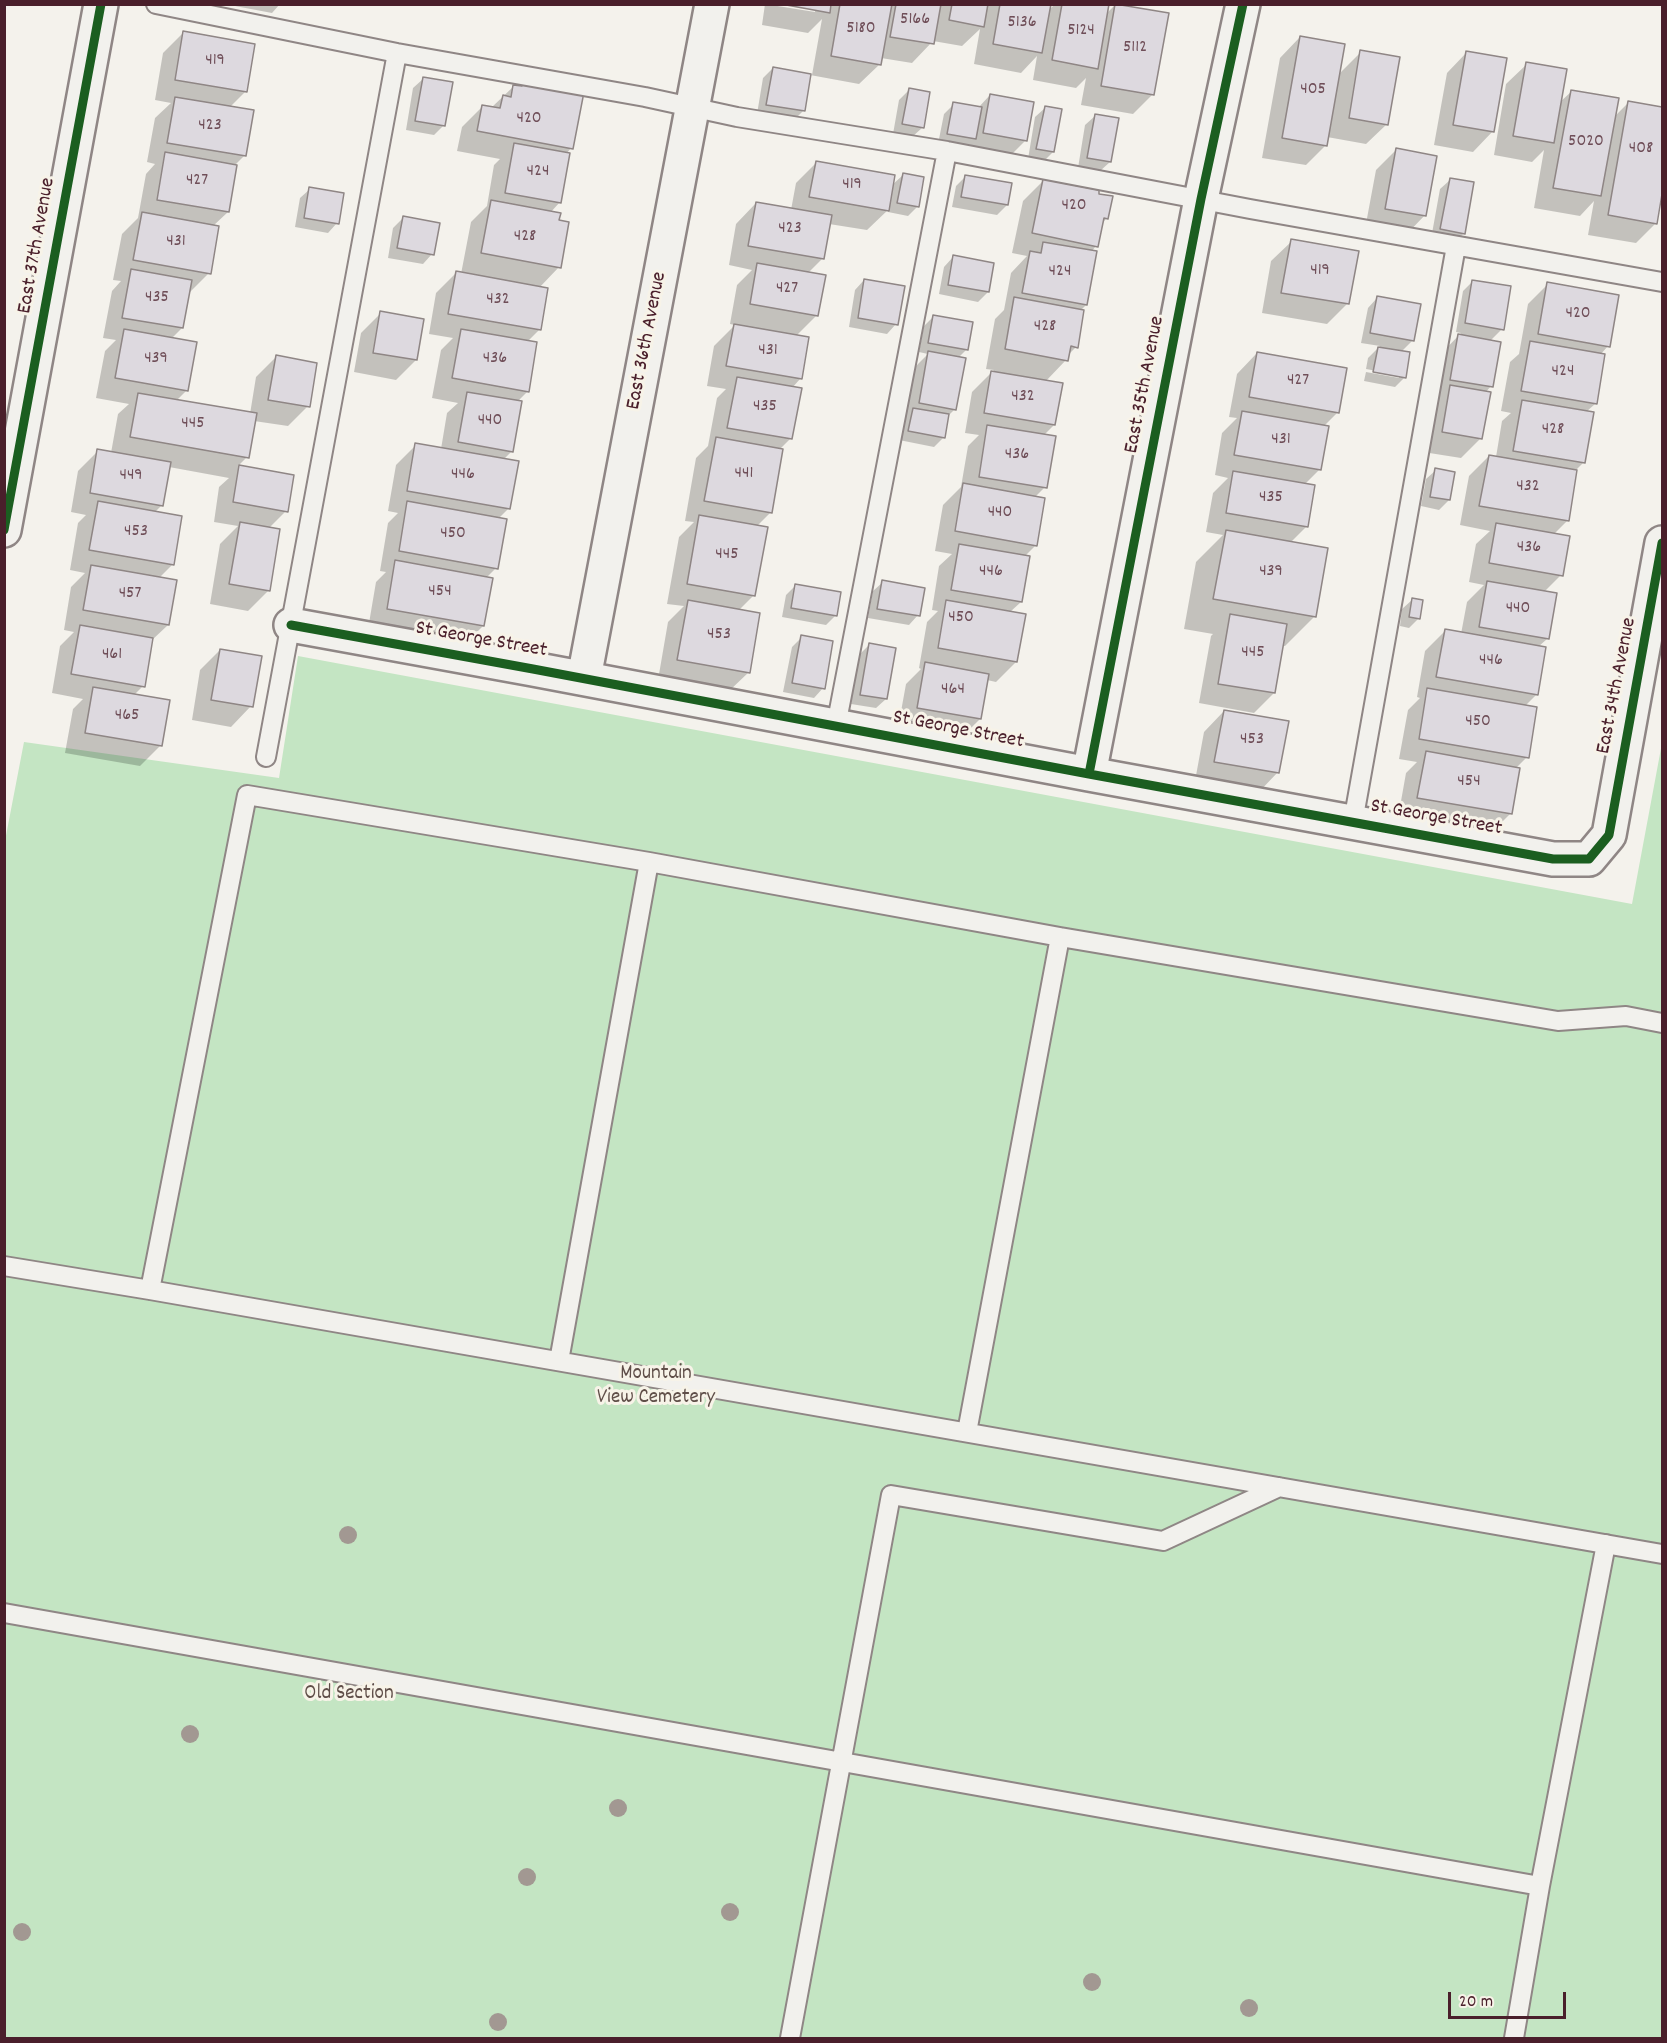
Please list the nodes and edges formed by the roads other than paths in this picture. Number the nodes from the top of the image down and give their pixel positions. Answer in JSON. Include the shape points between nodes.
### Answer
{"nodes":[{"id":1,"x":101,"y":4,"type":"edge"},
{"id":2,"x":156,"y":4,"type":"edge"},
{"id":3,"x":712,"y":4,"type":"edge"},
{"id":4,"x":1243,"y":4,"type":"edge"},
{"id":5,"x":397,"y":53,"type":"junction"},
{"id":6,"x":692,"y":107,"type":"junction"},
{"id":7,"x":947,"y":151,"type":"junction"},
{"id":8,"x":1201,"y":199,"type":"junction"},
{"id":9,"x":1456,"y":246,"type":"junction"},
{"id":10,"x":1662,"y":282,"type":"edge"},
{"id":11,"x":4,"y":530,"type":"edge"},
{"id":12,"x":1662,"y":543,"type":"edge"},
{"id":13,"x":291,"y":625,"type":"junction"},
{"id":14,"x":584,"y":678,"type":"junction"},
{"id":15,"x":836,"y":726,"type":"junction"},
{"id":16,"x":266,"y":757,"type":"dead end"},
{"id":17,"x":1089,"y":774,"type":"junction"},
{"id":18,"x":1353,"y":822,"type":"junction"},
{"id":19,"x":1608,"y":834,"type":"joint"},
{"id":20,"x":649,"y":862,"type":"junction"},
{"id":21,"x":1060,"y":937,"type":"junction"},
{"id":22,"x":1662,"y":1023,"type":"edge"},
{"id":23,"x":4,"y":1266,"type":"edge"},
{"id":24,"x":150,"y":1290,"type":"junction"},
{"id":25,"x":559,"y":1361,"type":"junction"},
{"id":26,"x":967,"y":1432,"type":"junction"},
{"id":27,"x":1279,"y":1487,"type":"junction"},
{"id":28,"x":1606,"y":1544,"type":"junction"},
{"id":29,"x":1662,"y":1554,"type":"edge"},
{"id":30,"x":4,"y":1613,"type":"edge"},
{"id":31,"x":840,"y":1761,"type":"junction"},
{"id":32,"x":1540,"y":1886,"type":"junction"},
{"id":33,"x":790,"y":2038,"type":"edge"},
{"id":34,"x":1514,"y":2038,"type":"edge"}],
"edges":[{"from":1,"to":11,"type":"street","name":"East 37th Avenue"},
{"from":2,"to":5,"type":"lane"},
{"from":3,"to":6,"type":"street","name":"East 36th Avenue"},
{"from":4,"to":8,"type":"street","name":"East 35th Avenue"},
{"from":5,"to":6,"type":"lane"},
{"from":5,"to":13,"type":"lane"},
{"from":6,"to":7,"type":"lane"},
{"from":6,"to":14,"type":"street","name":"East 36th Avenue"},
{"from":7,"to":8,"type":"lane"},
{"from":7,"to":15,"type":"lane"},
{"from":8,"to":9,"type":"lane"},
{"from":8,"to":17,"type":"street","name":"East 35th Avenue"},
{"from":9,"to":10,"type":"lane"},
{"from":9,"to":18,"type":"lane"},
{"from":12,"to":19,"type":"street","name":"East 34th Avenue"},
{"from":13,"to":14,"type":"street","name":"St George Street"},
{"from":13,"to":16,"type":"lane"},
{"from":14,"to":15,"type":"street","name":"St George Street"},
{"from":15,"to":17,"type":"street","name":"St George Street"},
{"from":17,"to":18,"type":"street","name":"St George Street"},
{"from":18,"to":19,"type":"street","name":"St George Street","via":[[1553,859],[1589,859]]},
{"from":20,"to":21,"type":"lane"},
{"from":20,"to":24,"type":"lane","via":[[247,795]]},
{"from":20,"to":25,"type":"lane"},
{"from":21,"to":22,"type":"lane","via":[[1558,1021],[1626,1016]]},
{"from":21,"to":26,"type":"lane"},
{"from":23,"to":24,"type":"lane"},
{"from":24,"to":25,"type":"lane"},
{"from":25,"to":26,"type":"lane"},
{"from":26,"to":27,"type":"lane"},
{"from":27,"to":28,"type":"lane"},
{"from":27,"to":31,"type":"lane","via":[[1163,1541],[891,1495]]},
{"from":28,"to":29,"type":"lane"},
{"from":28,"to":32,"type":"lane"},
{"from":30,"to":31,"type":"lane"},
{"from":31,"to":32,"type":"lane"},
{"from":31,"to":33,"type":"lane"},
{"from":32,"to":34,"type":"lane"}]}
